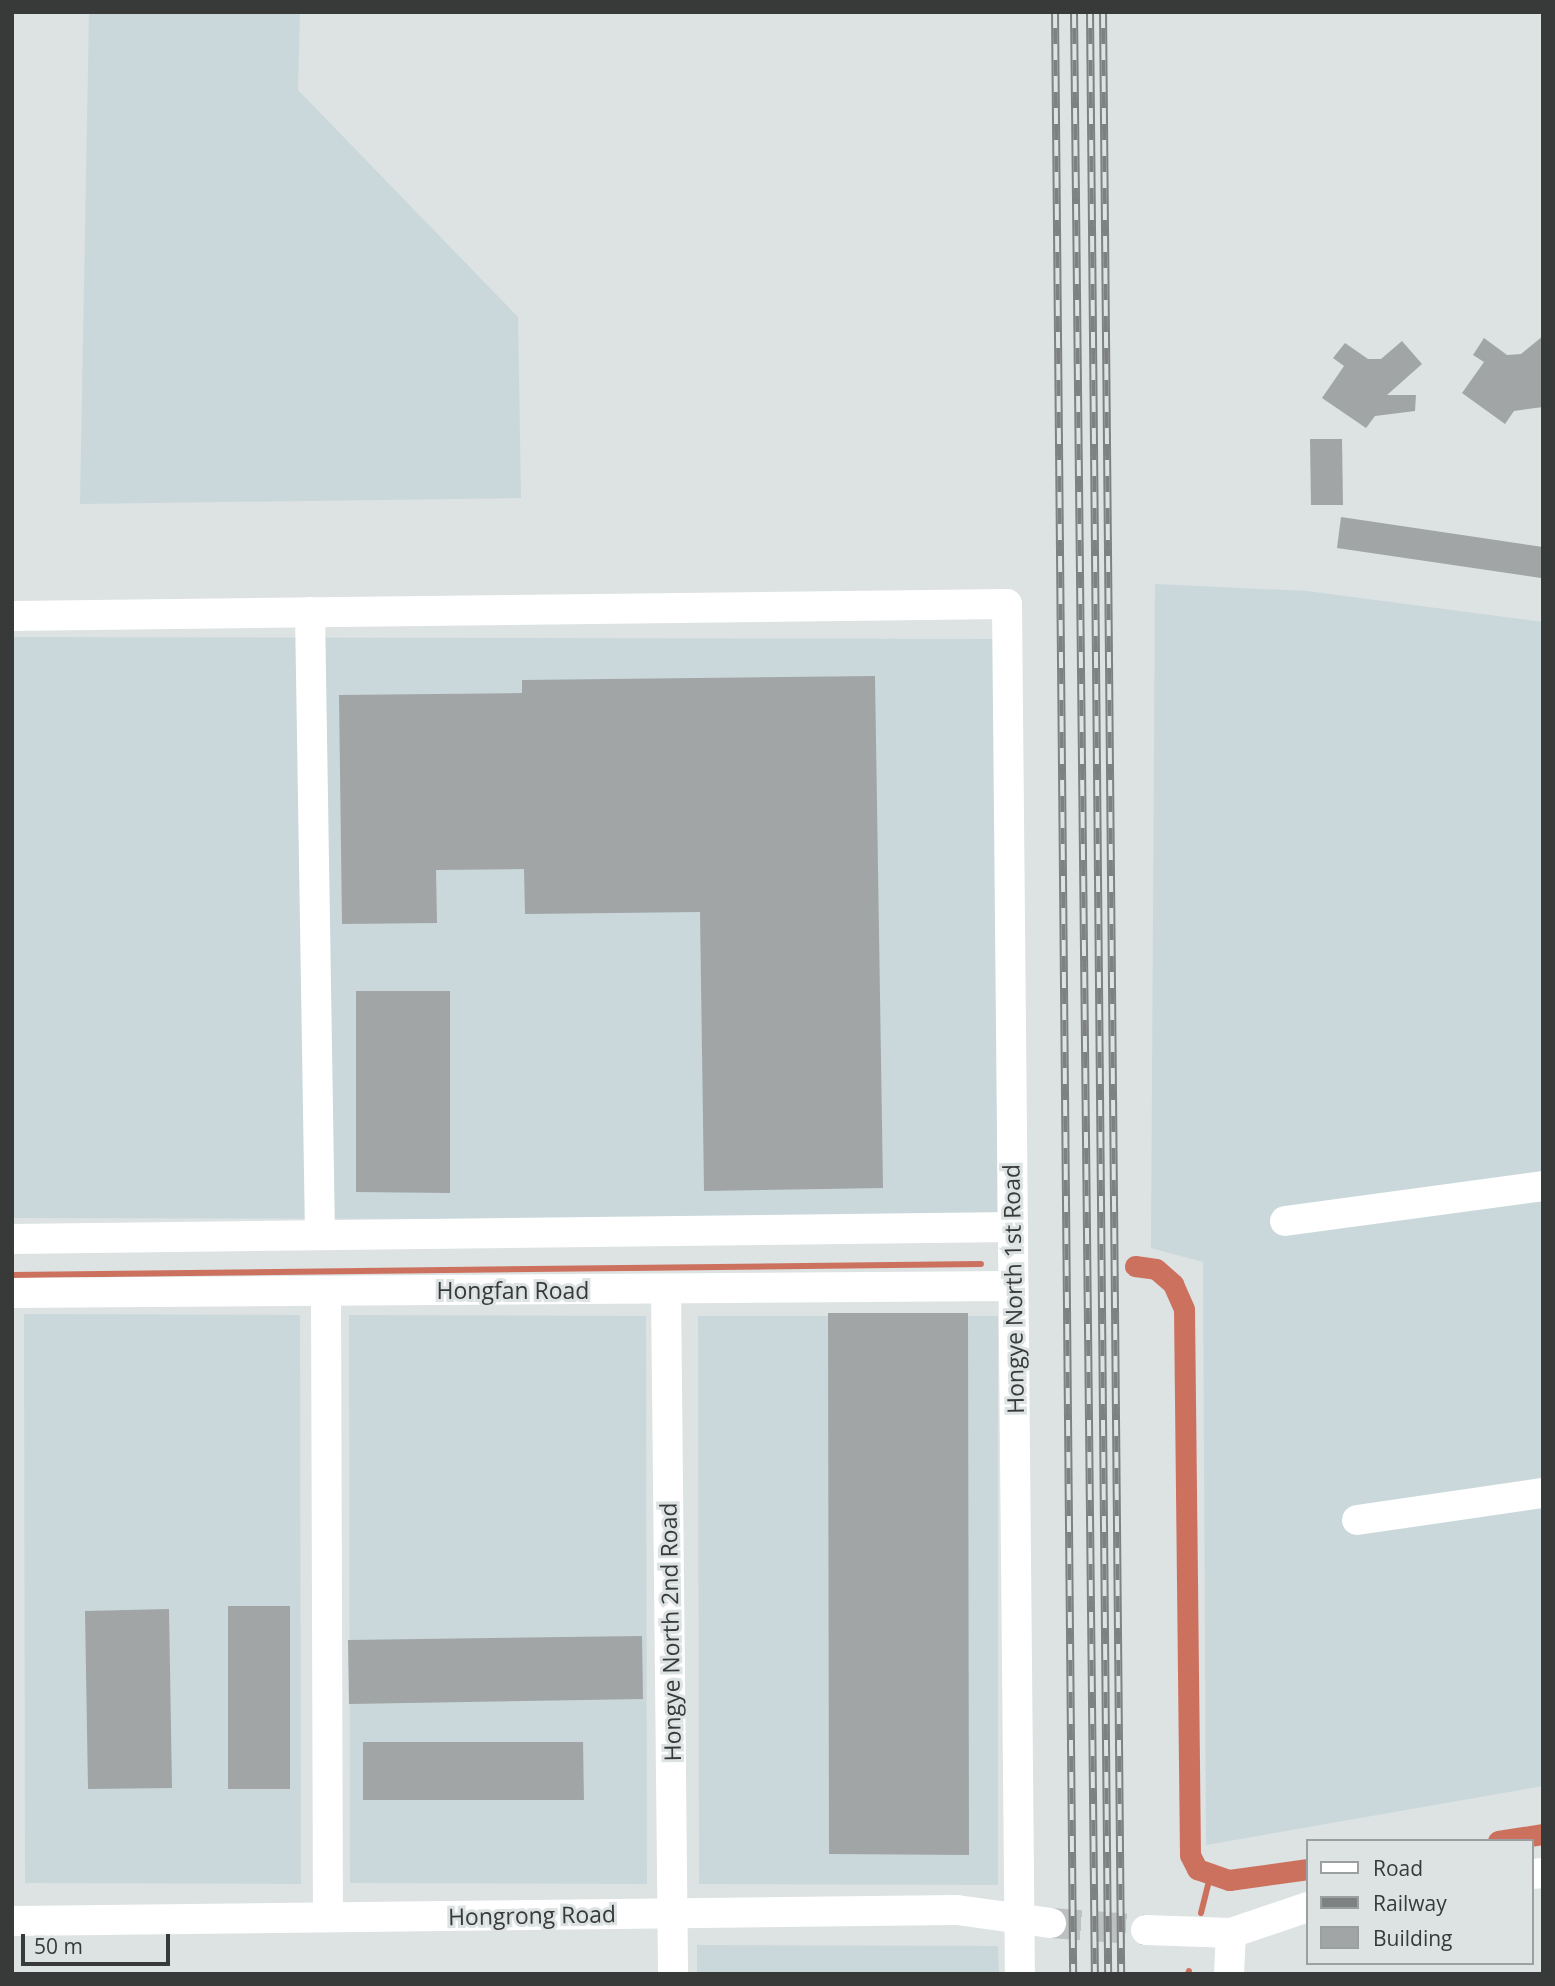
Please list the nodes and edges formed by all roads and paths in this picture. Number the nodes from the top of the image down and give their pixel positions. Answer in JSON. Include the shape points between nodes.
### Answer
{"nodes":[{"id":1,"x":310,"y":612,"type":"junction"},
{"id":2,"x":12,"y":616,"type":"edge"},
{"id":3,"x":1543,"y":1186,"type":"edge"},
{"id":4,"x":1285,"y":1221,"type":"dead end"},
{"id":5,"x":1013,"y":1227,"type":"junction"},
{"id":6,"x":320,"y":1236,"type":"junction"},
{"id":7,"x":12,"y":1239,"type":"edge"},
{"id":8,"x":1013,"y":1286,"type":"junction"},
{"id":9,"x":666,"y":1289,"type":"junction"},
{"id":10,"x":326,"y":1291,"type":"junction"},
{"id":11,"x":12,"y":1293,"type":"edge"},
{"id":12,"x":1543,"y":1493,"type":"edge"},
{"id":13,"x":1357,"y":1520,"type":"dead end"},
{"id":14,"x":1306,"y":1908,"type":"edge"},
{"id":15,"x":672,"y":1913,"type":"junction"},
{"id":16,"x":328,"y":1917,"type":"junction"},
{"id":17,"x":1019,"y":1919,"type":"junction"},
{"id":18,"x":12,"y":1921,"type":"edge"},
{"id":19,"x":1051,"y":1923,"type":"tunnel mouth"},
{"id":20,"x":1146,"y":1930,"type":"tunnel mouth"},
{"id":21,"x":1231,"y":1933,"type":"junction"},
{"id":22,"x":673,"y":1974,"type":"edge"},
{"id":23,"x":1020,"y":1974,"type":"edge"},
{"id":24,"x":1229,"y":1974,"type":"edge"}],
"edges":[{"from":1,"to":2,"type":"street"},
{"from":1,"to":5,"type":"street","name":"Hongye North 1st Road","via":[[1007,604]]},
{"from":1,"to":6,"type":"street"},
{"from":3,"to":4,"type":"street"},
{"from":5,"to":6,"type":"street"},
{"from":5,"to":8,"type":"street","name":"Hongye North 1st Road"},
{"from":6,"to":7,"type":"street"},
{"from":8,"to":9,"type":"street","name":"Hongfan Road"},
{"from":8,"to":17,"type":"street","name":"Hongye North 1st Road"},
{"from":9,"to":10,"type":"street","name":"Hongfan Road"},
{"from":9,"to":15,"type":"street","name":"Hongye North 2nd Road"},
{"from":10,"to":11,"type":"street","name":"Hongfan Road"},
{"from":10,"to":16,"type":"street"},
{"from":12,"to":13,"type":"street"},
{"from":14,"to":21,"type":"street"},
{"from":15,"to":16,"type":"street","name":"Hongrong Road"},
{"from":15,"to":17,"type":"street","name":"Hongrong Road","via":[[957,1910]]},
{"from":15,"to":22,"type":"street","name":"Hongye North 2nd Road"},
{"from":16,"to":18,"type":"street","name":"Hongrong Road"},
{"from":17,"to":19,"type":"street","name":"Hongrong Road"},
{"from":17,"to":23,"type":"street","name":"Hongye North 1st Road"},
{"from":20,"to":21,"type":"street"},
{"from":21,"to":24,"type":"street"}]}
